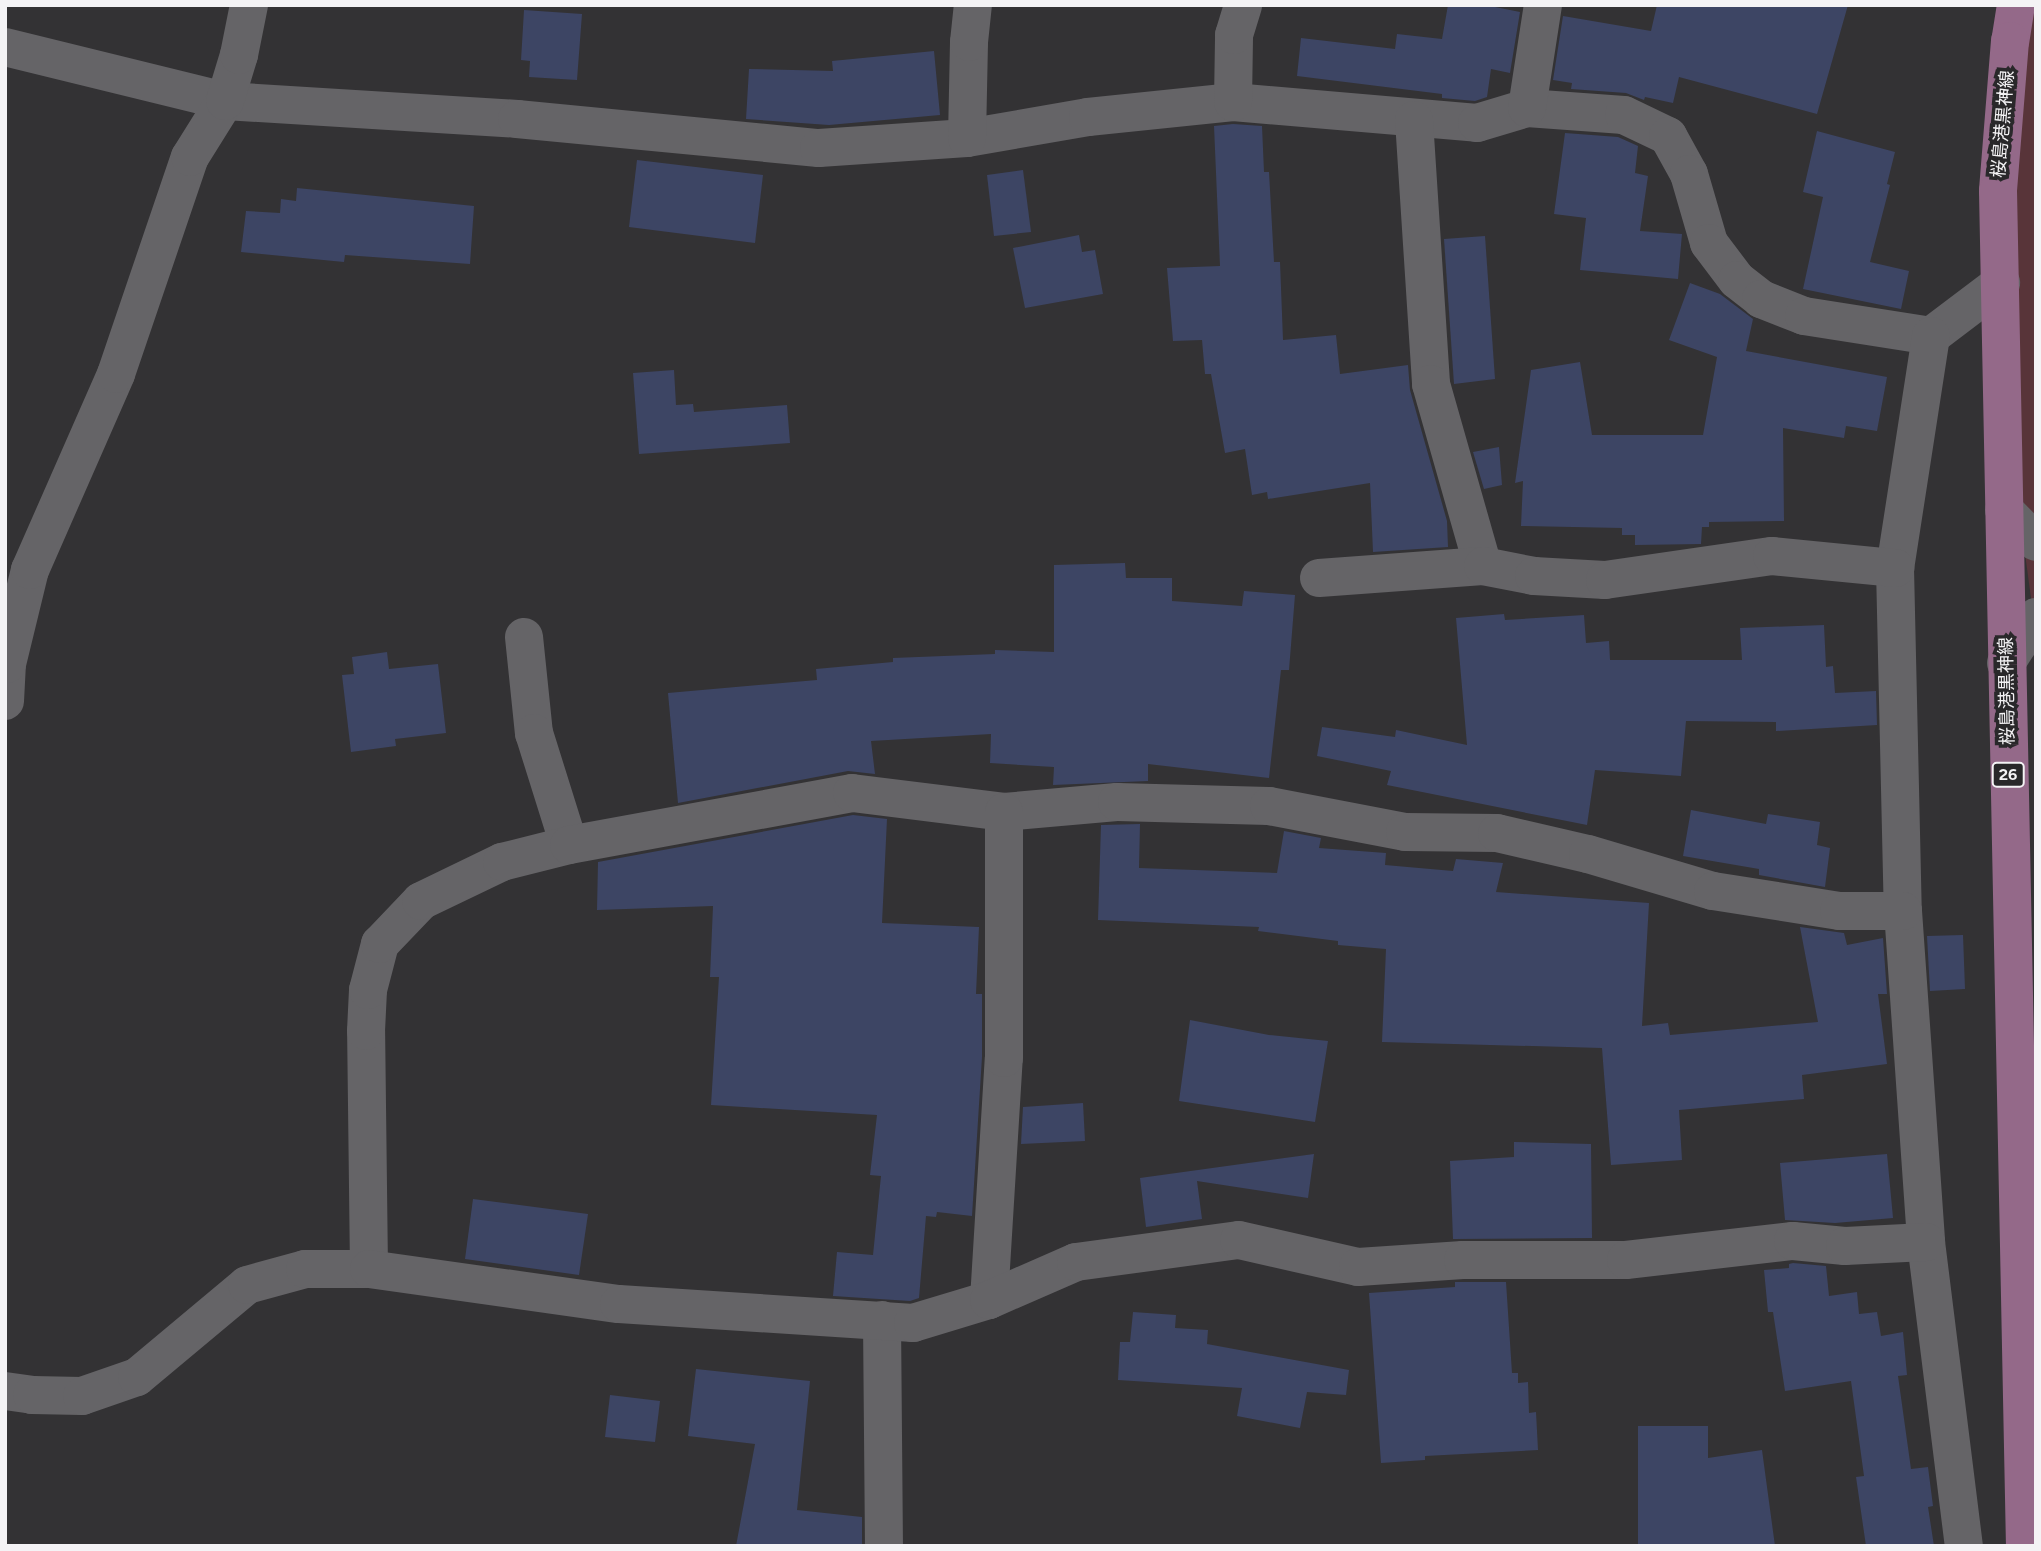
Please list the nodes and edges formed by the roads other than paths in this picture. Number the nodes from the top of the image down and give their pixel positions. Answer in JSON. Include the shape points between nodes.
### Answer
{"nodes":[{"id":1,"x":248,"y":5,"type":"edge"},
{"id":2,"x":973,"y":5,"type":"edge"},
{"id":3,"x":1243,"y":5,"type":"edge"},
{"id":4,"x":1543,"y":5,"type":"edge"},
{"id":5,"x":2016,"y":5,"type":"edge"},
{"id":6,"x":5,"y":47,"type":"edge"},
{"id":7,"x":225,"y":101,"type":"junction"},
{"id":8,"x":1233,"y":102,"type":"junction"},
{"id":9,"x":1527,"y":108,"type":"junction"},
{"id":10,"x":1414,"y":120,"type":"junction"},
{"id":11,"x":967,"y":138,"type":"junction"},
{"id":12,"x":2001,"y":283,"type":"junction"},
{"id":13,"x":1931,"y":336,"type":"junction"},
{"id":14,"x":2004,"y":510,"type":"junction"},
{"id":15,"x":2036,"y":542,"type":"edge"},
{"id":16,"x":1483,"y":566,"type":"junction"},
{"id":17,"x":1895,"y":568,"type":"junction"},
{"id":18,"x":1319,"y":578,"type":"dead end"},
{"id":19,"x":2036,"y":617,"type":"edge"},
{"id":20,"x":524,"y":637,"type":"dead end"},
{"id":21,"x":2006,"y":663,"type":"junction"},
{"id":22,"x":5,"y":701,"type":"edge"},
{"id":23,"x":1004,"y":812,"type":"junction"},
{"id":24,"x":569,"y":845,"type":"junction"},
{"id":25,"x":1903,"y":911,"type":"junction"},
{"id":26,"x":1926,"y":1241,"type":"junction"},
{"id":27,"x":369,"y":1269,"type":"junction"},
{"id":28,"x":989,"y":1300,"type":"junction"},
{"id":29,"x":883,"y":1321,"type":"junction"},
{"id":30,"x":5,"y":1391,"type":"edge"},
{"id":31,"x":884,"y":1546,"type":"edge"},
{"id":32,"x":1964,"y":1546,"type":"edge"},
{"id":33,"x":2025,"y":1546,"type":"edge"}],
"edges":[{"from":1,"to":7,"type":"street"},
{"from":2,"to":11,"type":"street"},
{"from":3,"to":8,"type":"street","via":[[1234,35]]},
{"from":4,"to":9,"type":"street"},
{"from":5,"to":12,"type":"main road","name":"桜島港黒神線","number":"26","via":[[1998,191]]},
{"from":6,"to":7,"type":"street"},
{"from":7,"to":11,"type":"street","via":[[517,119],[819,148]]},
{"from":7,"to":22,"type":"street","via":[[190,157],[116,374],[30,570],[7,664]]},
{"from":8,"to":10,"type":"street"},
{"from":8,"to":11,"type":"street","via":[[1088,117]]},
{"from":9,"to":10,"type":"street","via":[[1478,123]]},
{"from":9,"to":13,"type":"street","via":[[1624,115],[1668,136],[1689,174],[1709,243],[1737,281],[1761,299],[1804,316]]},
{"from":10,"to":16,"type":"street","via":[[1431,384]]},
{"from":12,"to":13,"type":"street"},
{"from":12,"to":14,"type":"main road","name":"桜島港黒神線","number":"26"},
{"from":13,"to":17,"type":"street"},
{"from":14,"to":15,"type":"street"},
{"from":14,"to":21,"type":"main road","name":"桜島港黒神線","number":"26"},
{"from":16,"to":17,"type":"street","via":[[1534,576],[1605,580],[1772,556]]},
{"from":16,"to":18,"type":"street"},
{"from":17,"to":25,"type":"street"},
{"from":19,"to":21,"type":"street"},
{"from":20,"to":24,"type":"street","via":[[534,733]]},
{"from":21,"to":33,"type":"main road","name":"桜島港黒神線","number":"26"},
{"from":23,"to":24,"type":"street","via":[[852,793]]},
{"from":23,"to":25,"type":"street","via":[[1117,802],[1269,806],[1405,832],[1497,833],[1713,891],[1839,911]]},
{"from":23,"to":28,"type":"street","via":[[1004,1058]]},
{"from":24,"to":27,"type":"street","via":[[502,862],[421,901],[380,944],[368,990],[366,1031]]},
{"from":25,"to":26,"type":"street"},
{"from":26,"to":28,"type":"street","via":[[1845,1246],[1793,1241],[1626,1259],[1463,1260],[1358,1267],[1240,1240],[1076,1262]]},
{"from":26,"to":32,"type":"street"},
{"from":27,"to":29,"type":"street","via":[[619,1304]]},
{"from":27,"to":30,"type":"street","via":[[305,1269],[247,1285],[137,1377],[82,1396]]},
{"from":28,"to":29,"type":"street","via":[[913,1323]]},
{"from":29,"to":31,"type":"street"}]}
